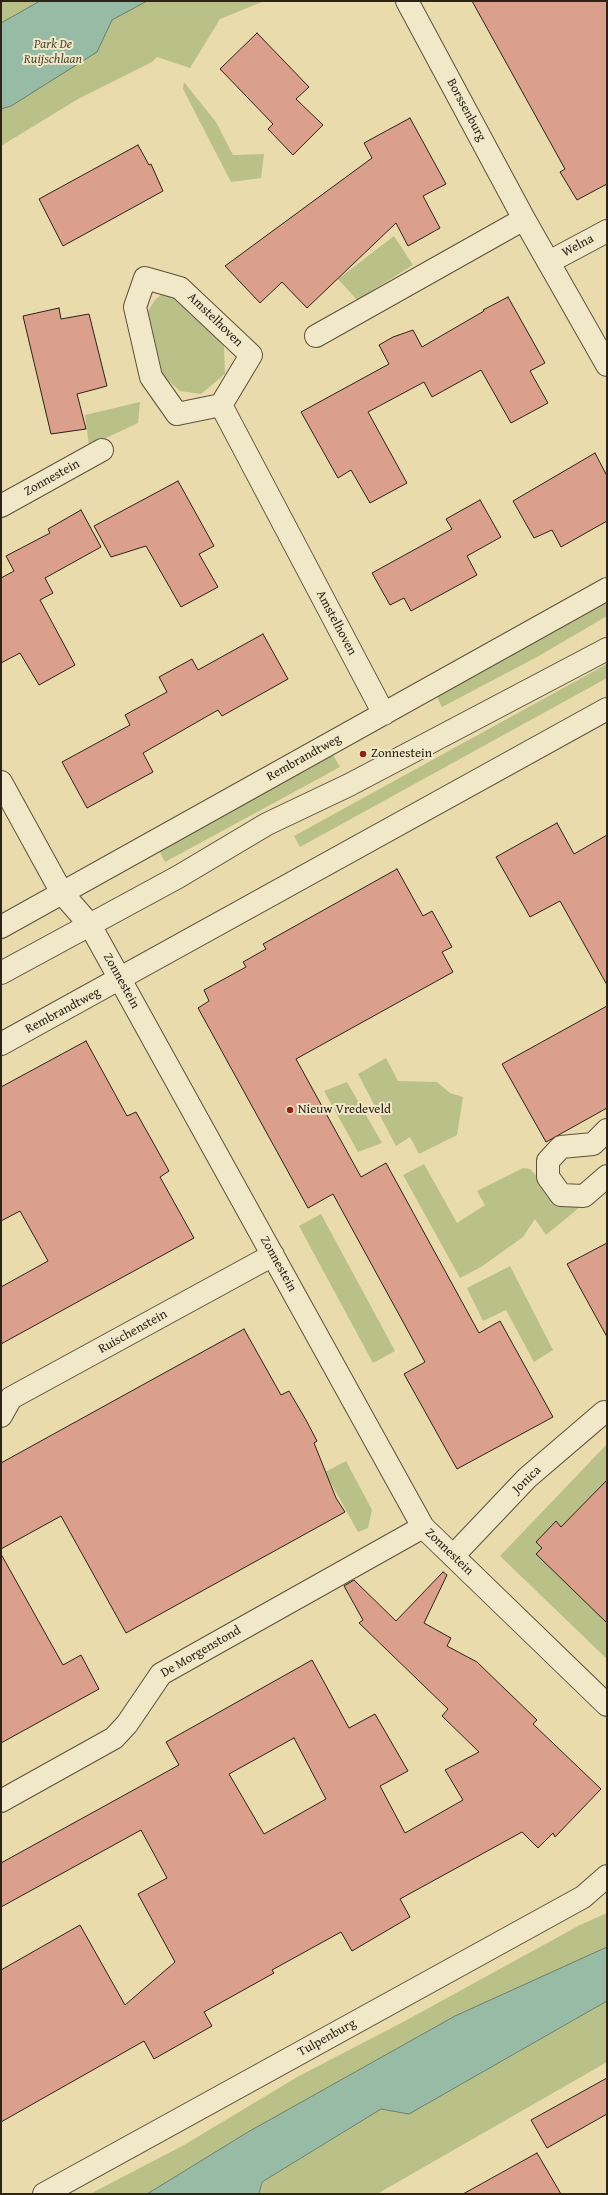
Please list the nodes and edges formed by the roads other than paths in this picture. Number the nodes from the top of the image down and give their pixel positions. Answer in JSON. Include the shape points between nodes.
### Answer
{"nodes":[{"id":1,"x":407,"y":1,"type":"edge"},
{"id":2,"x":524,"y":219,"type":"junction"},
{"id":3,"x":607,"y":231,"type":"edge"},
{"id":4,"x":549,"y":262,"type":"junction"},
{"id":5,"x":316,"y":336,"type":"dead end"},
{"id":6,"x":607,"y":365,"type":"edge"},
{"id":7,"x":221,"y":405,"type":"junction"},
{"id":8,"x":102,"y":450,"type":"dead end"},
{"id":9,"x":1,"y":506,"type":"edge"},
{"id":10,"x":607,"y":589,"type":"edge"},
{"id":11,"x":607,"y":649,"type":"edge"},
{"id":12,"x":607,"y":710,"type":"edge"},
{"id":13,"x":384,"y":714,"type":"junction"},
{"id":14,"x":1,"y":782,"type":"edge"},
{"id":15,"x":62,"y":893,"type":"junction"},
{"id":16,"x":90,"y":926,"type":"junction"},
{"id":17,"x":1,"y":927,"type":"edge"},
{"id":18,"x":1,"y":974,"type":"edge"},
{"id":19,"x":120,"y":980,"type":"junction"},
{"id":20,"x":1,"y":1044,"type":"edge"},
{"id":21,"x":607,"y":1130,"type":"edge"},
{"id":22,"x":607,"y":1176,"type":"edge"},
{"id":23,"x":273,"y":1255,"type":"junction"},
{"id":24,"x":607,"y":1413,"type":"edge"},
{"id":25,"x":1,"y":1416,"type":"edge"},
{"id":26,"x":423,"y":1527,"type":"junction"},
{"id":27,"x":453,"y":1556,"type":"junction"},
{"id":28,"x":607,"y":1705,"type":"edge"},
{"id":29,"x":1,"y":1801,"type":"edge"},
{"id":30,"x":607,"y":1876,"type":"edge"},
{"id":31,"x":44,"y":2194,"type":"edge"}],
"edges":[{"from":1,"to":2,"type":"street","name":"Borssenburg"},
{"from":2,"to":4,"type":"street","name":"Borssenburg"},
{"from":2,"to":5,"type":"street"},
{"from":3,"to":4,"type":"street","name":"Welna"},
{"from":4,"to":6,"type":"street","name":"Borssenburg"},
{"from":7,"to":7,"type":"street","name":"Amstelhoven","via":[[177,414],[151,377],[135,307],[145,278],[180,288],[251,355]]},
{"from":7,"to":13,"type":"street","name":"Amstelhoven"},
{"from":8,"to":9,"type":"street","name":"Zonnestein"},
{"from":10,"to":13,"type":"street","name":"Rembrandtweg"},
{"from":11,"to":16,"type":"street","via":[[349,785],[266,824]]},
{"from":12,"to":19,"type":"street","name":"Rembrandtweg"},
{"from":13,"to":15,"type":"street","name":"Rembrandtweg"},
{"from":14,"to":15,"type":"street","name":"Zonnestein"},
{"from":15,"to":16,"type":"street","name":"Zonnestein"},
{"from":15,"to":17,"type":"street","name":"Rembrandtweg"},
{"from":16,"to":18,"type":"street"},
{"from":16,"to":19,"type":"street","name":"Zonnestein"},
{"from":19,"to":20,"type":"street","name":"Rembrandtweg"},
{"from":19,"to":23,"type":"street","name":"Zonnestein"},
{"from":21,"to":22,"type":"street","via":[[593,1144],[561,1147],[548,1161],[548,1177],[561,1195],[584,1196]]},
{"from":23,"to":25,"type":"street","name":"Ruischenstein","via":[[11,1398]]},
{"from":23,"to":26,"type":"street","name":"Zonnestein"},
{"from":24,"to":27,"type":"street","name":"Jonica","via":[[604,1412],[527,1478]]},
{"from":26,"to":27,"type":"street","name":"Zonnestein"},
{"from":26,"to":29,"type":"street","name":"De Morgenstond","via":[[161,1674],[127,1724],[114,1738]]},
{"from":27,"to":28,"type":"street","name":"Zonnestein"},
{"from":30,"to":31,"type":"street","name":"Tulpenburg","via":[[583,1897]]}]}
